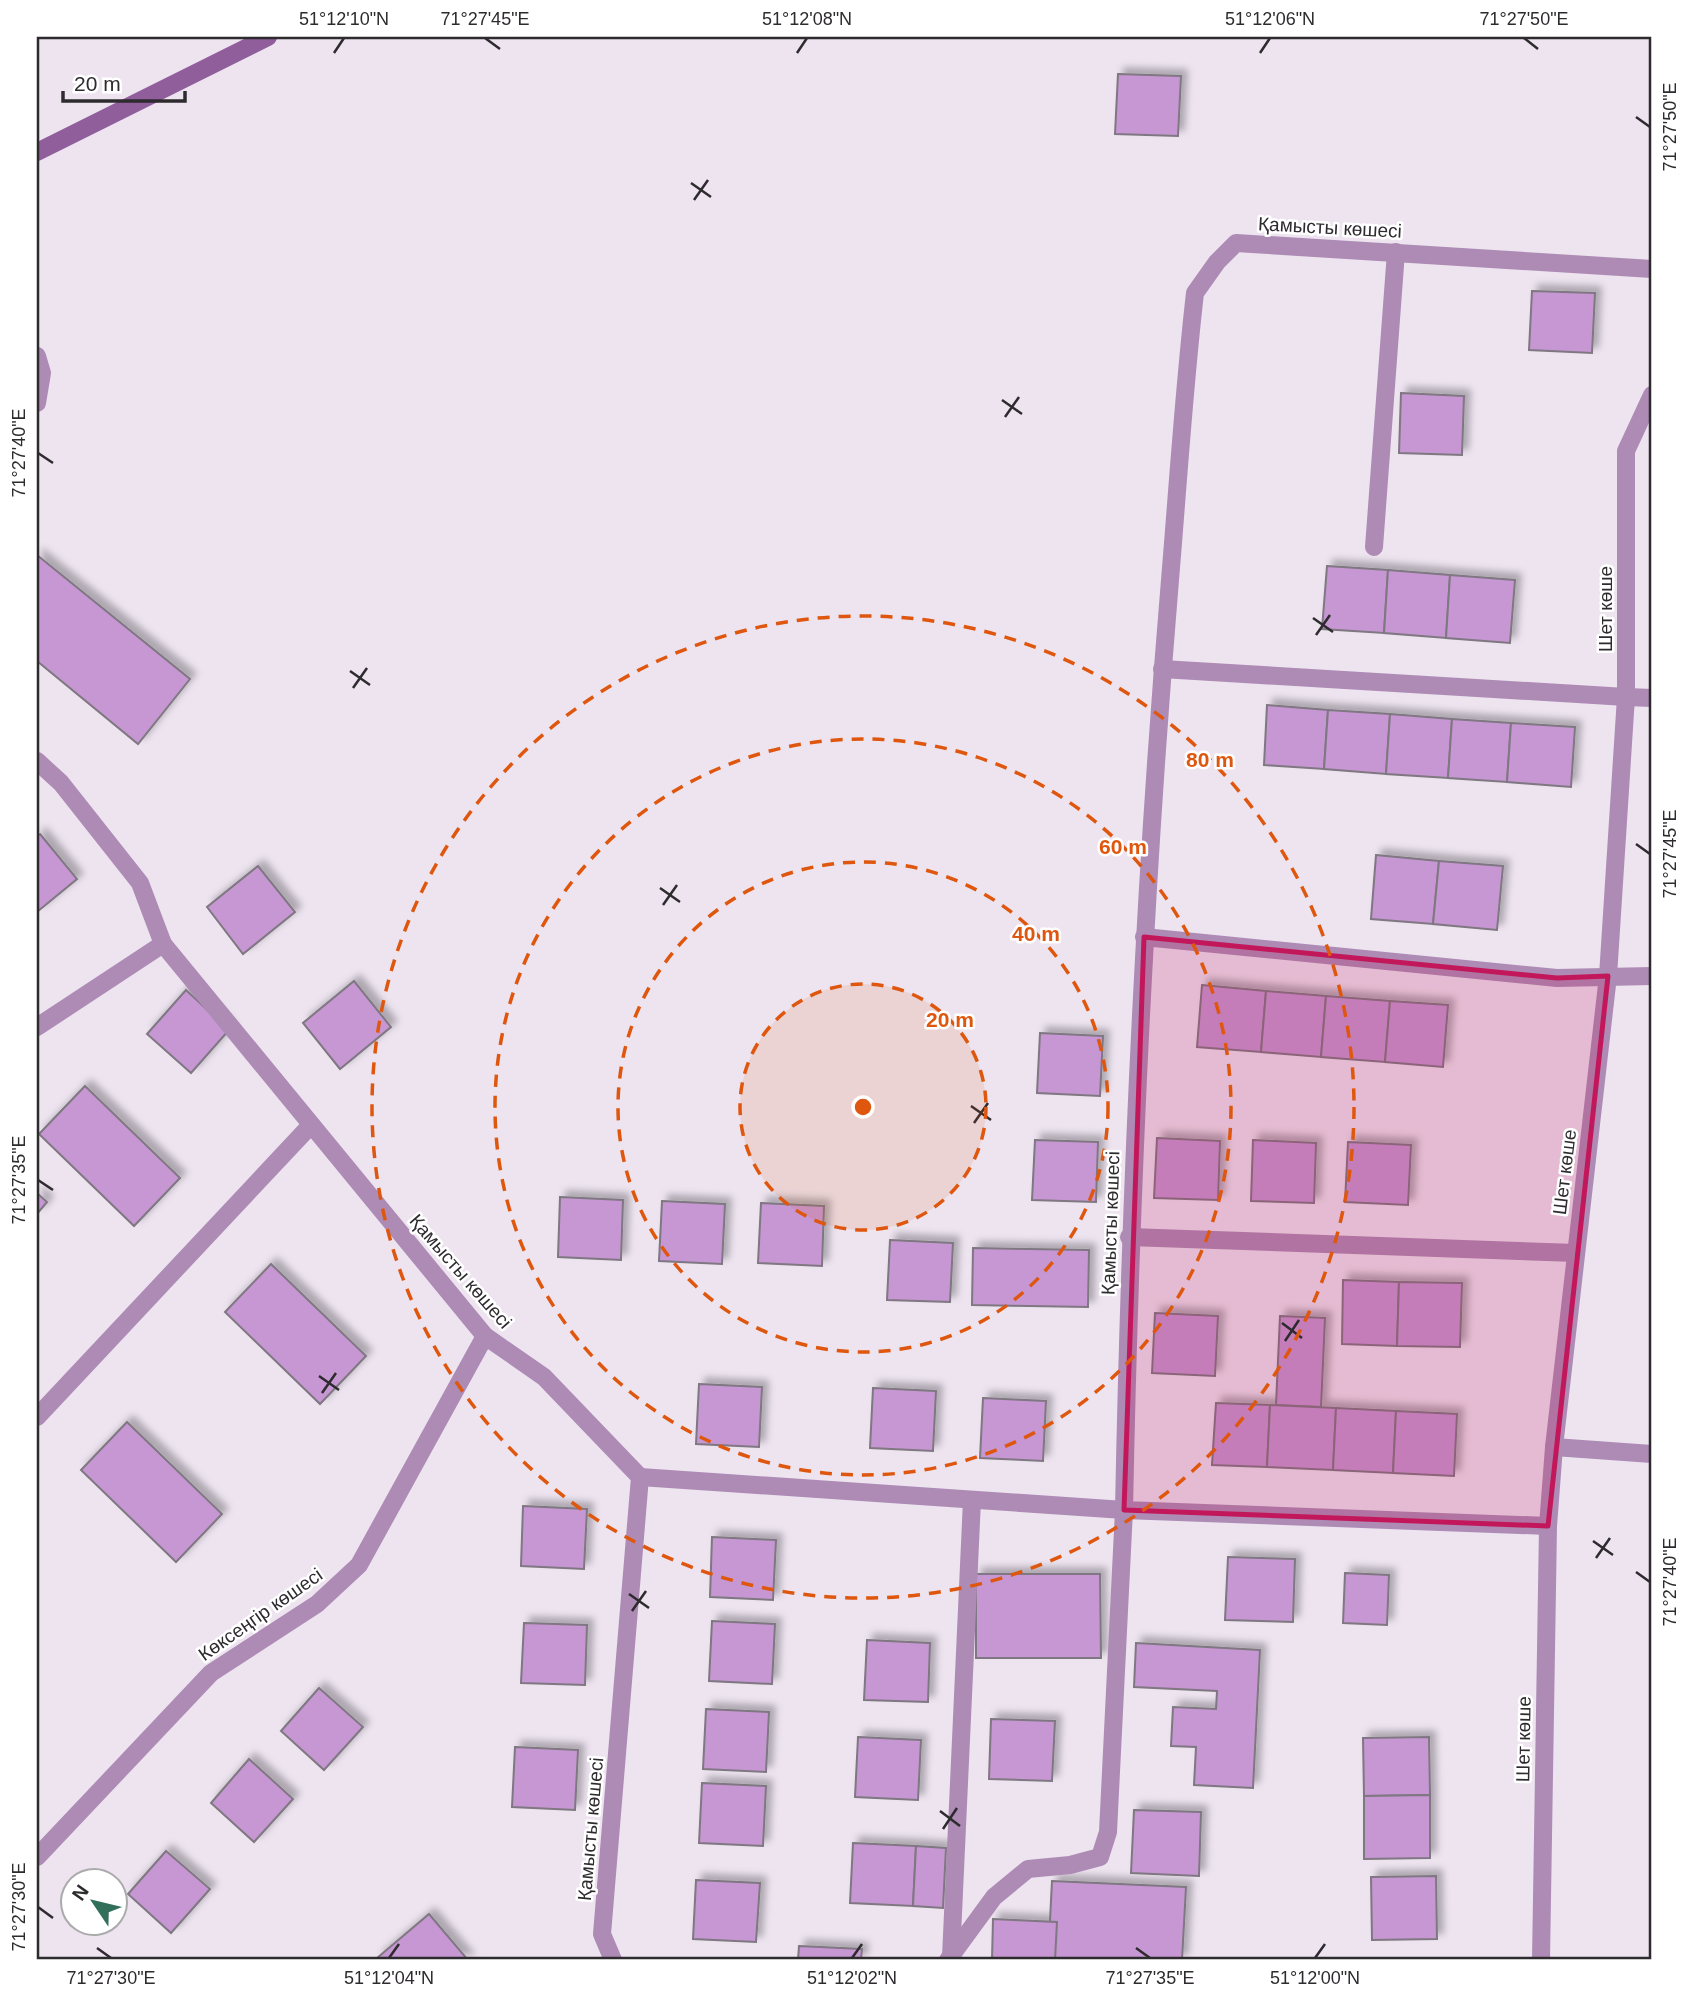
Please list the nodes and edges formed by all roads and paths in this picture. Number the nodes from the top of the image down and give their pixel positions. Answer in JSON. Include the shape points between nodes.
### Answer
{"nodes":[{"id":1,"x":268,"y":37,"type":"edge"},
{"id":2,"x":37,"y":152,"type":"edge"},
{"id":3,"x":1396,"y":252,"type":"junction"},
{"id":4,"x":1652,"y":269,"type":"edge"},
{"id":5,"x":37,"y":356,"type":"edge"},
{"id":6,"x":1652,"y":395,"type":"edge"},
{"id":7,"x":37,"y":403,"type":"edge"},
{"id":8,"x":1374,"y":547,"type":"dead end"},
{"id":9,"x":1162,"y":668,"type":"junction"},
{"id":10,"x":1626,"y":697,"type":"junction"},
{"id":11,"x":1652,"y":698,"type":"edge"},
{"id":12,"x":37,"y":761,"type":"edge"},
{"id":13,"x":1143,"y":937,"type":"junction"},
{"id":14,"x":163,"y":944,"type":"junction"},
{"id":15,"x":1608,"y":976,"type":"junction"},
{"id":16,"x":1652,"y":976,"type":"edge"},
{"id":17,"x":37,"y":1027,"type":"edge"},
{"id":18,"x":310,"y":1126,"type":"junction"},
{"id":19,"x":1129,"y":1237,"type":"junction"},
{"id":20,"x":1576,"y":1253,"type":"junction"},
{"id":21,"x":485,"y":1336,"type":"junction"},
{"id":22,"x":37,"y":1417,"type":"edge"},
{"id":23,"x":1554,"y":1447,"type":"junction"},
{"id":24,"x":1652,"y":1454,"type":"edge"},
{"id":25,"x":640,"y":1477,"type":"junction"},
{"id":26,"x":972,"y":1500,"type":"junction"},
{"id":27,"x":1124,"y":1510,"type":"junction"},
{"id":28,"x":1548,"y":1527,"type":"junction"},
{"id":29,"x":37,"y":1857,"type":"edge"},
{"id":30,"x":950,"y":1959,"type":"edge"},
{"id":31,"x":613,"y":1960,"type":"edge"},
{"id":32,"x":1541,"y":1960,"type":"edge"}],
"edges":[{"from":1,"to":2,"type":"main road"},
{"from":3,"to":4,"type":"street","name":"Қамысты көшесі"},
{"from":3,"to":8,"type":"street"},
{"from":3,"to":9,"type":"street","name":"Қамысты көшесі","via":[[1236,243],[1195,293]]},
{"from":5,"to":7,"type":"street","via":[[42,373]]},
{"from":6,"to":10,"type":"street","name":"Шет көше","via":[[1626,451]]},
{"from":9,"to":10,"type":"street"},
{"from":9,"to":13,"type":"street","name":"Қамысты көшесі"},
{"from":10,"to":11,"type":"street"},
{"from":10,"to":15,"type":"street","name":"Шет көше"},
{"from":12,"to":14,"type":"street","name":"Қамысты көшесі","via":[[61,783],[139,883]]},
{"from":13,"to":15,"type":"street","via":[[1557,978]]},
{"from":13,"to":19,"type":"street","name":"Қамысты көшесі"},
{"from":14,"to":17,"type":"street"},
{"from":14,"to":18,"type":"street","name":"Қамысты көшесі"},
{"from":15,"to":16,"type":"street"},
{"from":15,"to":20,"type":"street","name":"Шет көше"},
{"from":18,"to":21,"type":"street","name":"Қамысты көшесі"},
{"from":18,"to":22,"type":"street"},
{"from":19,"to":20,"type":"street"},
{"from":19,"to":27,"type":"street","name":"Қамысты көшесі"},
{"from":20,"to":23,"type":"street","name":"Шет көше"},
{"from":21,"to":25,"type":"street","name":"Қамысты көшесі","via":[[544,1377]]},
{"from":21,"to":29,"type":"street","name":"Көксеңгір көшесі","via":[[359,1565],[317,1604],[211,1673]]},
{"from":23,"to":24,"type":"street"},
{"from":23,"to":28,"type":"street","name":"Шет көше"},
{"from":25,"to":26,"type":"street"},
{"from":25,"to":31,"type":"street","name":"Қамысты көшесі","via":[[602,1934]]},
{"from":26,"to":27,"type":"street"},
{"from":26,"to":30,"type":"street"},
{"from":27,"to":28,"type":"street"},
{"from":27,"to":30,"type":"street","name":"Қамысты көшесі","via":[[1108,1832],[1100,1857],[1028,1869],[994,1897]]},
{"from":28,"to":32,"type":"street","name":"Шет көше"}]}
